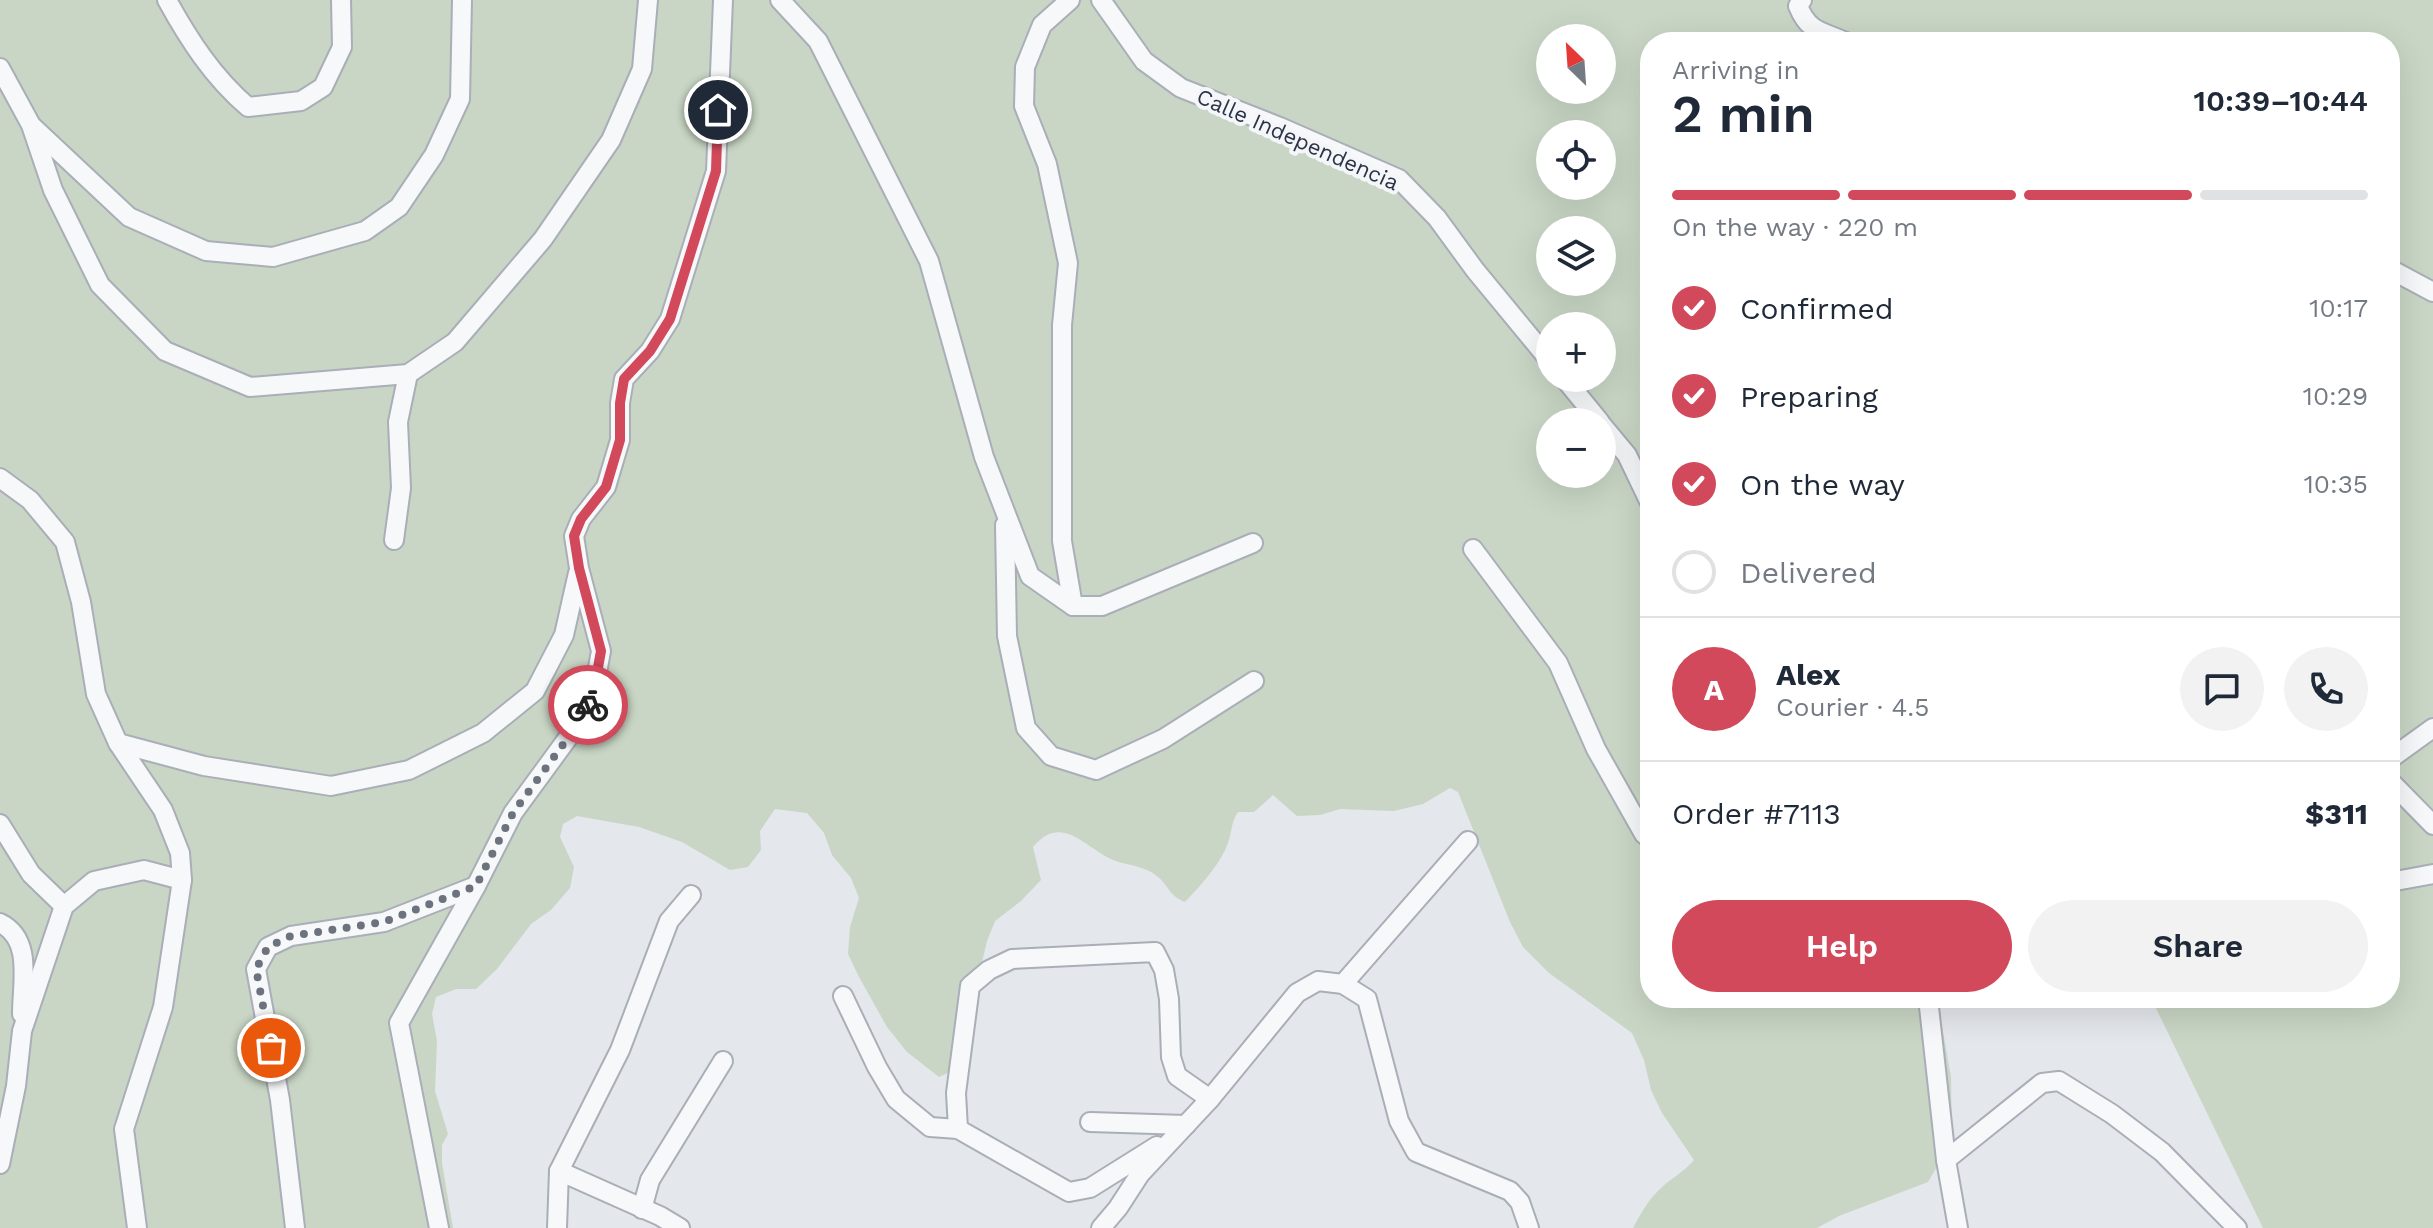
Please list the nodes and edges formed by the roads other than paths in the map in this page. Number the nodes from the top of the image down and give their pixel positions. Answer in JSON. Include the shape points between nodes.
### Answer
{"nodes":[{"id":1,"x":167,"y":0,"type":"edge"},
{"id":2,"x":341,"y":0,"type":"edge"},
{"id":3,"x":462,"y":0,"type":"edge"},
{"id":4,"x":648,"y":0,"type":"edge"},
{"id":5,"x":723,"y":0,"type":"edge"},
{"id":6,"x":780,"y":0,"type":"edge"},
{"id":7,"x":1070,"y":0,"type":"edge"},
{"id":8,"x":1101,"y":0,"type":"edge"},
{"id":9,"x":1802,"y":0,"type":"edge"},
{"id":10,"x":1820,"y":32,"type":"edge"},
{"id":11,"x":0,"y":68,"type":"edge"},
{"id":12,"x":31,"y":125,"type":"junction"},
{"id":13,"x":2400,"y":274,"type":"edge"},
{"id":14,"x":2433,"y":292,"type":"edge"},
{"id":15,"x":1536,"y":344,"type":"edge"},
{"id":16,"x":408,"y":374,"type":"junction"},
{"id":17,"x":1576,"y":392,"type":"edge"},
{"id":18,"x":1589,"y":408,"type":"edge"},
{"id":19,"x":1616,"y":441,"type":"edge"},
{"id":20,"x":0,"y":478,"type":"edge"},
{"id":21,"x":1640,"y":482,"type":"edge"},
{"id":22,"x":1005,"y":510,"type":"junction"},
{"id":23,"x":394,"y":540,"type":"dead end"},
{"id":24,"x":1253,"y":543,"type":"dead end"},
{"id":25,"x":1473,"y":549,"type":"dead end"},
{"id":26,"x":579,"y":568,"type":"junction"},
{"id":27,"x":1073,"y":606,"type":"junction"},
{"id":28,"x":1254,"y":681,"type":"dead end"},
{"id":29,"x":2433,"y":728,"type":"edge"},
{"id":30,"x":118,"y":743,"type":"junction"},
{"id":31,"x":2400,"y":752,"type":"edge"},
{"id":32,"x":2400,"y":791,"type":"edge"},
{"id":33,"x":0,"y":824,"type":"edge"},
{"id":34,"x":2433,"y":825,"type":"edge"},
{"id":35,"x":1640,"y":827,"type":"edge"},
{"id":36,"x":1468,"y":841,"type":"dead end"},
{"id":37,"x":2433,"y":874,"type":"edge"},
{"id":38,"x":182,"y":880,"type":"junction"},
{"id":39,"x":2400,"y":880,"type":"edge"},
{"id":40,"x":476,"y":886,"type":"junction"},
{"id":41,"x":691,"y":895,"type":"dead end"},
{"id":42,"x":64,"y":906,"type":"junction"},
{"id":43,"x":0,"y":923,"type":"edge"},
{"id":44,"x":1343,"y":984,"type":"junction"},
{"id":45,"x":843,"y":996,"type":"dead end"},
{"id":46,"x":1929,"y":1008,"type":"edge"},
{"id":47,"x":22,"y":1031,"type":"junction"},
{"id":48,"x":723,"y":1061,"type":"dead end"},
{"id":49,"x":1210,"y":1099,"type":"junction"},
{"id":50,"x":1090,"y":1122,"type":"dead end"},
{"id":51,"x":1183,"y":1128,"type":"junction"},
{"id":52,"x":958,"y":1129,"type":"junction"},
{"id":53,"x":1946,"y":1160,"type":"junction"},
{"id":54,"x":0,"y":1164,"type":"edge"},
{"id":55,"x":559,"y":1171,"type":"junction"},
{"id":56,"x":642,"y":1209,"type":"junction"},
{"id":57,"x":137,"y":1228,"type":"edge"},
{"id":58,"x":295,"y":1228,"type":"edge"},
{"id":59,"x":439,"y":1228,"type":"edge"},
{"id":60,"x":557,"y":1228,"type":"edge"},
{"id":61,"x":680,"y":1228,"type":"edge"},
{"id":62,"x":1101,"y":1228,"type":"edge"},
{"id":63,"x":1529,"y":1228,"type":"edge"},
{"id":64,"x":1958,"y":1228,"type":"edge"},
{"id":65,"x":2237,"y":1228,"type":"edge"}],
"edges":[{"from":1,"to":2,"type":"street","via":[[188,40],[248,107],[301,101],[323,87],[342,47]]},
{"from":3,"to":12,"type":"street","via":[[460,99],[434,155],[399,207],[365,231],[273,257],[206,251],[129,217]]},
{"from":4,"to":16,"type":"street","via":[[642,69],[611,140],[543,239],[455,342]]},
{"from":5,"to":26,"type":"street","via":[[716,171],[670,319],[624,379],[620,440],[606,487],[574,536]]},
{"from":6,"to":22,"type":"street","via":[[818,41],[929,261],[984,457]]},
{"from":7,"to":27,"type":"street","via":[[1042,25],[1025,67],[1024,106],[1047,164],[1068,263],[1062,325],[1062,541]]},
{"from":8,"to":15,"type":"street","name":"Calle Independencia","via":[[1144,61],[1181,88],[1399,179],[1437,218]]},
{"from":9,"to":10,"type":"street","via":[[1798,6],[1804,22]]},
{"from":11,"to":12,"type":"street"},
{"from":12,"to":16,"type":"street","via":[[53,190],[100,285],[165,351],[250,387]]},
{"from":13,"to":14,"type":"street"},
{"from":16,"to":23,"type":"street","via":[[398,422],[401,488]]},
{"from":17,"to":18,"type":"street"},
{"from":19,"to":21,"type":"street"},
{"from":20,"to":30,"type":"street","via":[[30,500],[65,542],[96,694]]},
{"from":22,"to":27,"type":"street","via":[[1030,576]]},
{"from":22,"to":28,"type":"street","via":[[1007,636],[1026,728],[1051,756],[1096,770],[1163,739]]},
{"from":24,"to":27,"type":"street","via":[[1102,606]]},
{"from":25,"to":35,"type":"street","via":[[1558,663],[1596,749]]},
{"from":26,"to":30,"type":"street","via":[[564,635],[535,691],[483,733],[409,770],[331,786],[204,766]]},
{"from":26,"to":40,"type":"street","via":[[601,651],[593,695],[581,720],[513,813]]},
{"from":29,"to":31,"type":"street"},
{"from":30,"to":38,"type":"street","via":[[163,810],[180,853]]},
{"from":32,"to":34,"type":"street"},
{"from":33,"to":42,"type":"street","via":[[31,874]]},
{"from":36,"to":44,"type":"street"},
{"from":37,"to":39,"type":"street"},
{"from":38,"to":42,"type":"street","via":[[144,870],[94,881]]},
{"from":38,"to":57,"type":"street","via":[[163,1007],[124,1129]]},
{"from":40,"to":58,"type":"street","via":[[384,922],[291,936],[268,947],[256,969],[280,1100]]},
{"from":40,"to":59,"type":"street","via":[[399,1023]]},
{"from":41,"to":55,"type":"street","via":[[669,921],[620,1050]]},
{"from":42,"to":47,"type":"street"},
{"from":43,"to":47,"type":"street","via":[[22,944]]},
{"from":44,"to":49,"type":"street","via":[[1318,981],[1297,993]]},
{"from":44,"to":63,"type":"street","via":[[1367,999],[1399,1121],[1416,1152],[1510,1191]]},
{"from":45,"to":52,"type":"street","via":[[896,1099],[930,1127]]},
{"from":46,"to":53,"type":"street"},
{"from":47,"to":54,"type":"street"},
{"from":48,"to":56,"type":"street","via":[[650,1180]]},
{"from":49,"to":51,"type":"street"},
{"from":49,"to":52,"type":"street","via":[[1177,1076],[1164,970],[1155,952],[1012,959],[970,986],[956,1093]]},
{"from":50,"to":51,"type":"street"},
{"from":51,"to":52,"type":"street","via":[[1090,1188],[1069,1192]]},
{"from":51,"to":62,"type":"street","via":[[1140,1174]]},
{"from":53,"to":64,"type":"street"},
{"from":53,"to":65,"type":"street","via":[[2042,1083],[2059,1081],[2162,1152]]},
{"from":55,"to":56,"type":"street"},
{"from":55,"to":60,"type":"street"},
{"from":56,"to":61,"type":"street"}]}
